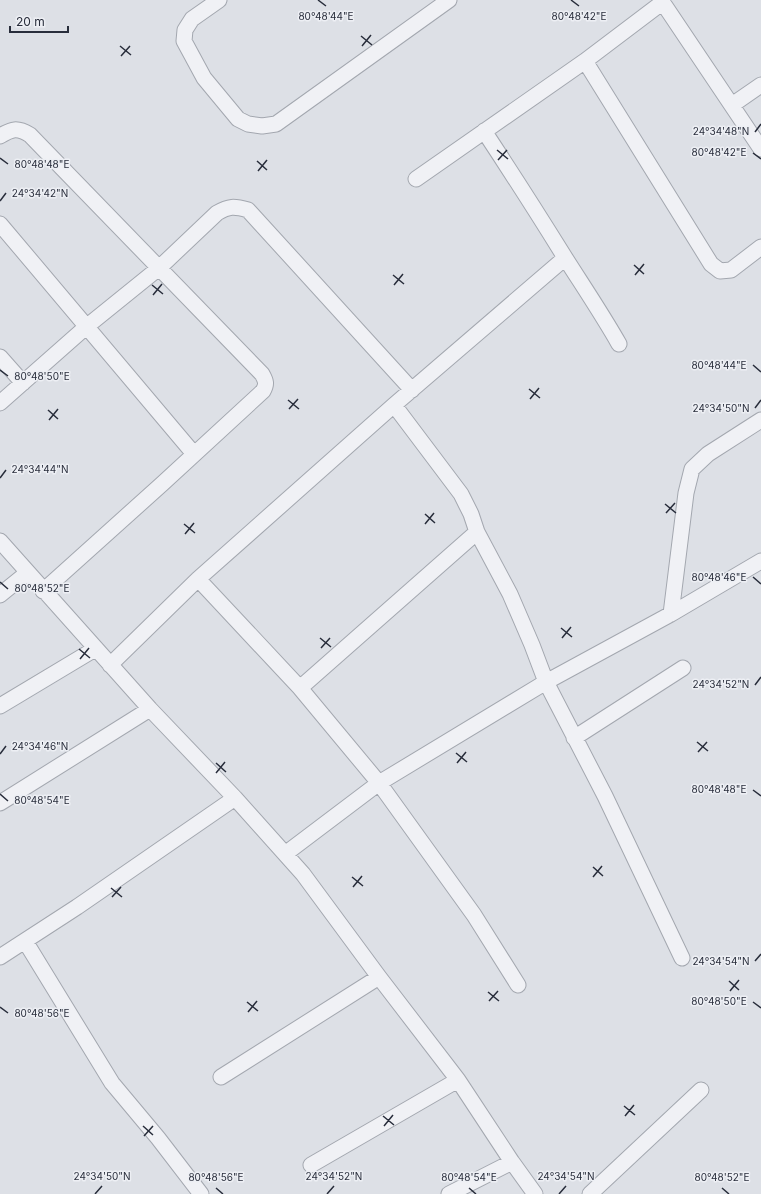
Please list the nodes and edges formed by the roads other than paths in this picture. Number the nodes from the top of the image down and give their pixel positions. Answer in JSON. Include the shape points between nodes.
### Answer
{"nodes":[{"id":1,"x":218,"y":0,"type":"edge"},
{"id":2,"x":449,"y":0,"type":"edge"},
{"id":3,"x":662,"y":1,"type":"edge"},
{"id":4,"x":586,"y":61,"type":"junction"},
{"id":5,"x":761,"y":85,"type":"edge"},
{"id":6,"x":732,"y":105,"type":"junction"},
{"id":7,"x":484,"y":131,"type":"junction"},
{"id":8,"x":0,"y":136,"type":"edge"},
{"id":9,"x":761,"y":149,"type":"edge"},
{"id":10,"x":416,"y":179,"type":"dead end"},
{"id":11,"x":0,"y":224,"type":"edge"},
{"id":12,"x":761,"y":247,"type":"edge"},
{"id":13,"x":565,"y":258,"type":"junction"},
{"id":14,"x":159,"y":268,"type":"junction"},
{"id":15,"x":86,"y":327,"type":"junction"},
{"id":16,"x":619,"y":344,"type":"dead end"},
{"id":17,"x":0,"y":357,"type":"edge"},
{"id":18,"x":23,"y":383,"type":"junction"},
{"id":19,"x":412,"y":390,"type":"junction"},
{"id":20,"x":0,"y":403,"type":"edge"},
{"id":21,"x":394,"y":405,"type":"junction"},
{"id":22,"x":761,"y":420,"type":"edge"},
{"id":23,"x":194,"y":454,"type":"junction"},
{"id":24,"x":477,"y":532,"type":"junction"},
{"id":25,"x":0,"y":541,"type":"edge"},
{"id":26,"x":761,"y":561,"type":"edge"},
{"id":27,"x":27,"y":573,"type":"junction"},
{"id":28,"x":198,"y":579,"type":"junction"},
{"id":29,"x":43,"y":591,"type":"junction"},
{"id":30,"x":0,"y":595,"type":"edge"},
{"id":31,"x":671,"y":614,"type":"junction"},
{"id":32,"x":95,"y":649,"type":"junction"},
{"id":33,"x":110,"y":665,"type":"junction"},
{"id":34,"x":683,"y":668,"type":"dead end"},
{"id":35,"x":546,"y":682,"type":"junction"},
{"id":36,"x":300,"y":688,"type":"junction"},
{"id":37,"x":0,"y":706,"type":"edge"},
{"id":38,"x":150,"y":709,"type":"junction"},
{"id":39,"x":574,"y":738,"type":"junction"},
{"id":40,"x":379,"y":783,"type":"junction"},
{"id":41,"x":235,"y":798,"type":"junction"},
{"id":42,"x":0,"y":803,"type":"edge"},
{"id":43,"x":285,"y":854,"type":"junction"},
{"id":44,"x":25,"y":941,"type":"junction"},
{"id":45,"x":0,"y":957,"type":"edge"},
{"id":46,"x":682,"y":958,"type":"dead end"},
{"id":47,"x":379,"y":977,"type":"junction"},
{"id":48,"x":518,"y":985,"type":"dead end"},
{"id":49,"x":221,"y":1077,"type":"dead end"},
{"id":50,"x":458,"y":1080,"type":"junction"},
{"id":51,"x":701,"y":1090,"type":"dead end"},
{"id":52,"x":512,"y":1162,"type":"junction"},
{"id":53,"x":311,"y":1165,"type":"dead end"},
{"id":54,"x":201,"y":1194,"type":"edge"},
{"id":55,"x":449,"y":1194,"type":"edge"},
{"id":56,"x":535,"y":1194,"type":"edge"},
{"id":57,"x":590,"y":1194,"type":"edge"}],
"edges":[{"from":1,"to":2,"type":"street","via":[[192,19],[184,30],[184,41],[204,78],[238,119],[262,126],[276,124]]},
{"from":3,"to":4,"type":"street"},
{"from":3,"to":6,"type":"street"},
{"from":4,"to":7,"type":"street"},
{"from":4,"to":12,"type":"street","via":[[711,264],[720,271],[731,270]]},
{"from":5,"to":6,"type":"street"},
{"from":6,"to":9,"type":"street"},
{"from":7,"to":10,"type":"street"},
{"from":7,"to":13,"type":"street"},
{"from":8,"to":14,"type":"street","via":[[12,130],[22,130],[30,134]]},
{"from":11,"to":15,"type":"street"},
{"from":13,"to":16,"type":"street"},
{"from":13,"to":19,"type":"street"},
{"from":14,"to":15,"type":"street"},
{"from":14,"to":19,"type":"street","via":[[226,208],[248,210]]},
{"from":14,"to":23,"type":"street","via":[[265,380],[266,386],[263,391]]},
{"from":15,"to":18,"type":"street"},
{"from":15,"to":23,"type":"street"},
{"from":17,"to":18,"type":"street"},
{"from":18,"to":20,"type":"street"},
{"from":19,"to":21,"type":"street"},
{"from":21,"to":24,"type":"street","via":[[461,494]]},
{"from":21,"to":28,"type":"street"},
{"from":22,"to":31,"type":"street","via":[[708,454],[692,469],[686,493]]},
{"from":23,"to":29,"type":"street"},
{"from":24,"to":35,"type":"street","via":[[510,594]]},
{"from":24,"to":36,"type":"street"},
{"from":25,"to":27,"type":"street"},
{"from":26,"to":31,"type":"street"},
{"from":27,"to":29,"type":"street"},
{"from":27,"to":30,"type":"street"},
{"from":28,"to":33,"type":"street"},
{"from":28,"to":36,"type":"street"},
{"from":29,"to":32,"type":"street"},
{"from":31,"to":35,"type":"street"},
{"from":32,"to":33,"type":"street"},
{"from":32,"to":37,"type":"street"},
{"from":33,"to":38,"type":"street"},
{"from":34,"to":39,"type":"street"},
{"from":35,"to":39,"type":"street"},
{"from":35,"to":40,"type":"street"},
{"from":36,"to":40,"type":"street"},
{"from":38,"to":41,"type":"street"},
{"from":38,"to":42,"type":"street"},
{"from":39,"to":46,"type":"street","via":[[605,796]]},
{"from":40,"to":43,"type":"street"},
{"from":40,"to":48,"type":"street","via":[[474,915]]},
{"from":41,"to":43,"type":"street"},
{"from":41,"to":44,"type":"street"},
{"from":43,"to":47,"type":"street","via":[[303,874]]},
{"from":44,"to":45,"type":"street"},
{"from":44,"to":54,"type":"street","via":[[112,1083]]},
{"from":47,"to":49,"type":"street"},
{"from":47,"to":50,"type":"street"},
{"from":50,"to":52,"type":"street"},
{"from":50,"to":53,"type":"street"},
{"from":51,"to":57,"type":"street"},
{"from":52,"to":55,"type":"street"},
{"from":52,"to":56,"type":"street"}]}
